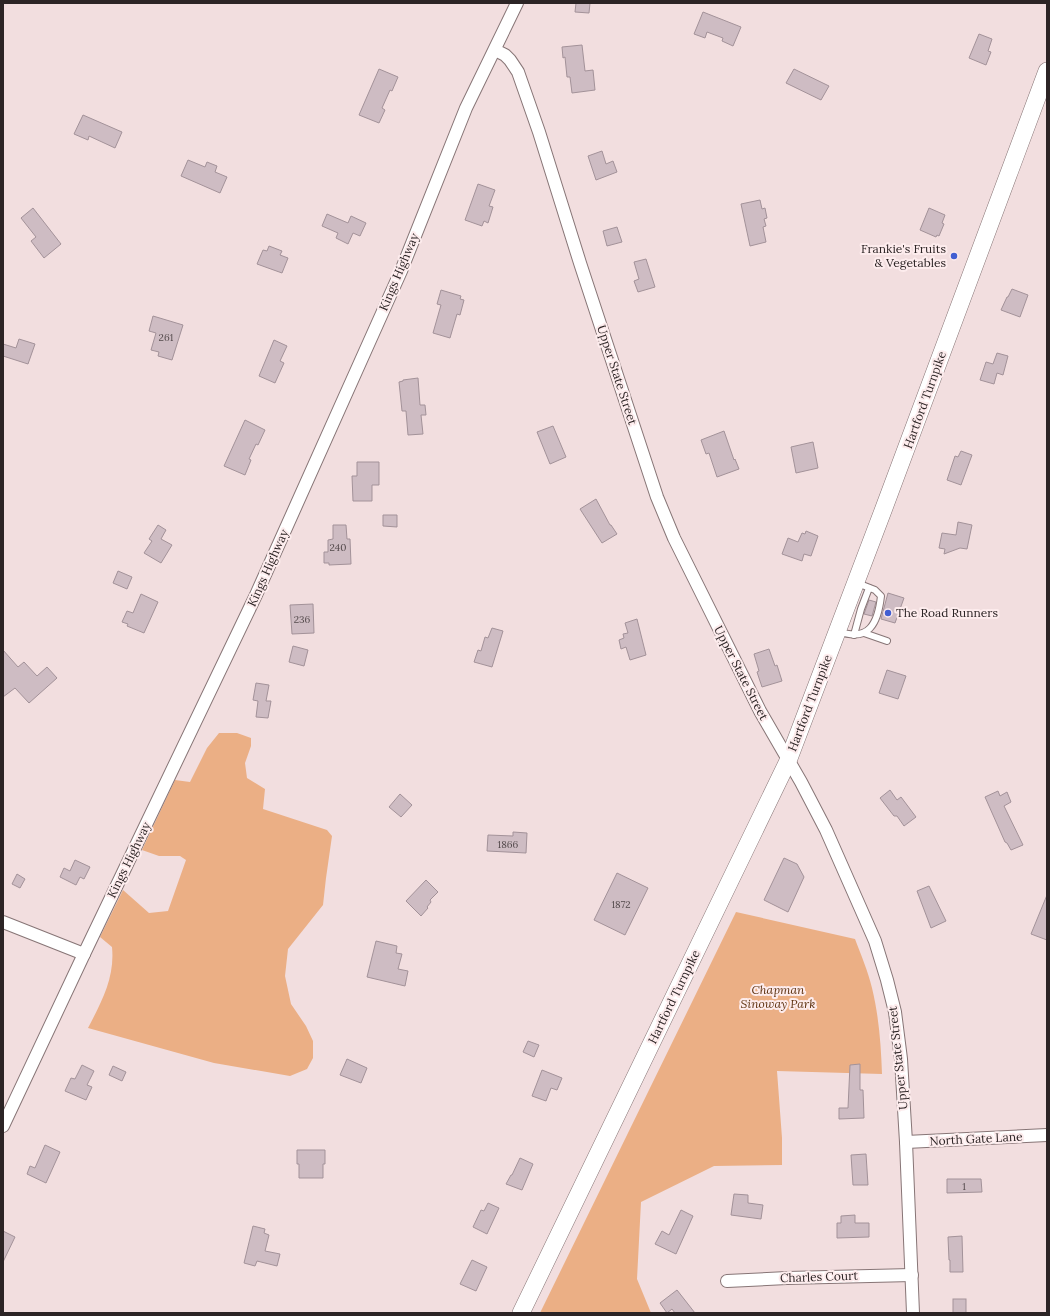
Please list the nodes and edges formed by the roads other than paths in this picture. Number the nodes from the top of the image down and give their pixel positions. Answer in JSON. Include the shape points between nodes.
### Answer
{"nodes":[{"id":1,"x":517,"y":3,"type":"edge"},
{"id":2,"x":495,"y":50,"type":"junction"},
{"id":3,"x":1047,"y":71,"type":"edge"},
{"id":4,"x":862,"y":585,"type":"junction"},
{"id":5,"x":846,"y":633,"type":"junction"},
{"id":6,"x":864,"y":633,"type":"junction"},
{"id":7,"x":887,"y":641,"type":"dead end"},
{"id":8,"x":788,"y":761,"type":"junction"},
{"id":9,"x":3,"y":922,"type":"edge"},
{"id":10,"x":84,"y":954,"type":"junction"},
{"id":11,"x":3,"y":1126,"type":"edge"},
{"id":12,"x":1047,"y":1135,"type":"edge"},
{"id":13,"x":906,"y":1142,"type":"junction"},
{"id":14,"x":912,"y":1275,"type":"junction"},
{"id":15,"x":727,"y":1281,"type":"dead end"},
{"id":16,"x":521,"y":1313,"type":"edge"},
{"id":17,"x":913,"y":1313,"type":"edge"}],
"edges":[{"from":1,"to":2,"type":"street","name":"Kings Highway"},
{"from":2,"to":8,"type":"street","name":"Upper State Street","via":[[505,55],[518,72],[655,490],[674,538],[760,711]]},
{"from":2,"to":10,"type":"street","name":"Kings Highway","via":[[466,108],[400,271],[274,556]]},
{"from":3,"to":4,"type":"main road","name":"Hartford Turnpike"},
{"from":4,"to":5,"type":"main road","name":"Hartford Turnpike"},
{"from":4,"to":6,"type":"lane","via":[[876,590],[881,596],[875,620]]},
{"from":5,"to":6,"type":"lane"},
{"from":5,"to":8,"type":"main road","name":"Hartford Turnpike"},
{"from":6,"to":7,"type":"lane"},
{"from":8,"to":13,"type":"street","name":"Upper State Street","via":[[826,830],[875,941],[895,1012]]},
{"from":8,"to":16,"type":"main road","name":"Hartford Turnpike"},
{"from":9,"to":10,"type":"street"},
{"from":10,"to":11,"type":"street","name":"Kings Highway"},
{"from":12,"to":13,"type":"street","name":"North Gate Lane"},
{"from":13,"to":14,"type":"street","name":"Upper State Street"},
{"from":14,"to":15,"type":"street","name":"Charles Court"},
{"from":14,"to":17,"type":"street","name":"Upper State Street"}]}
